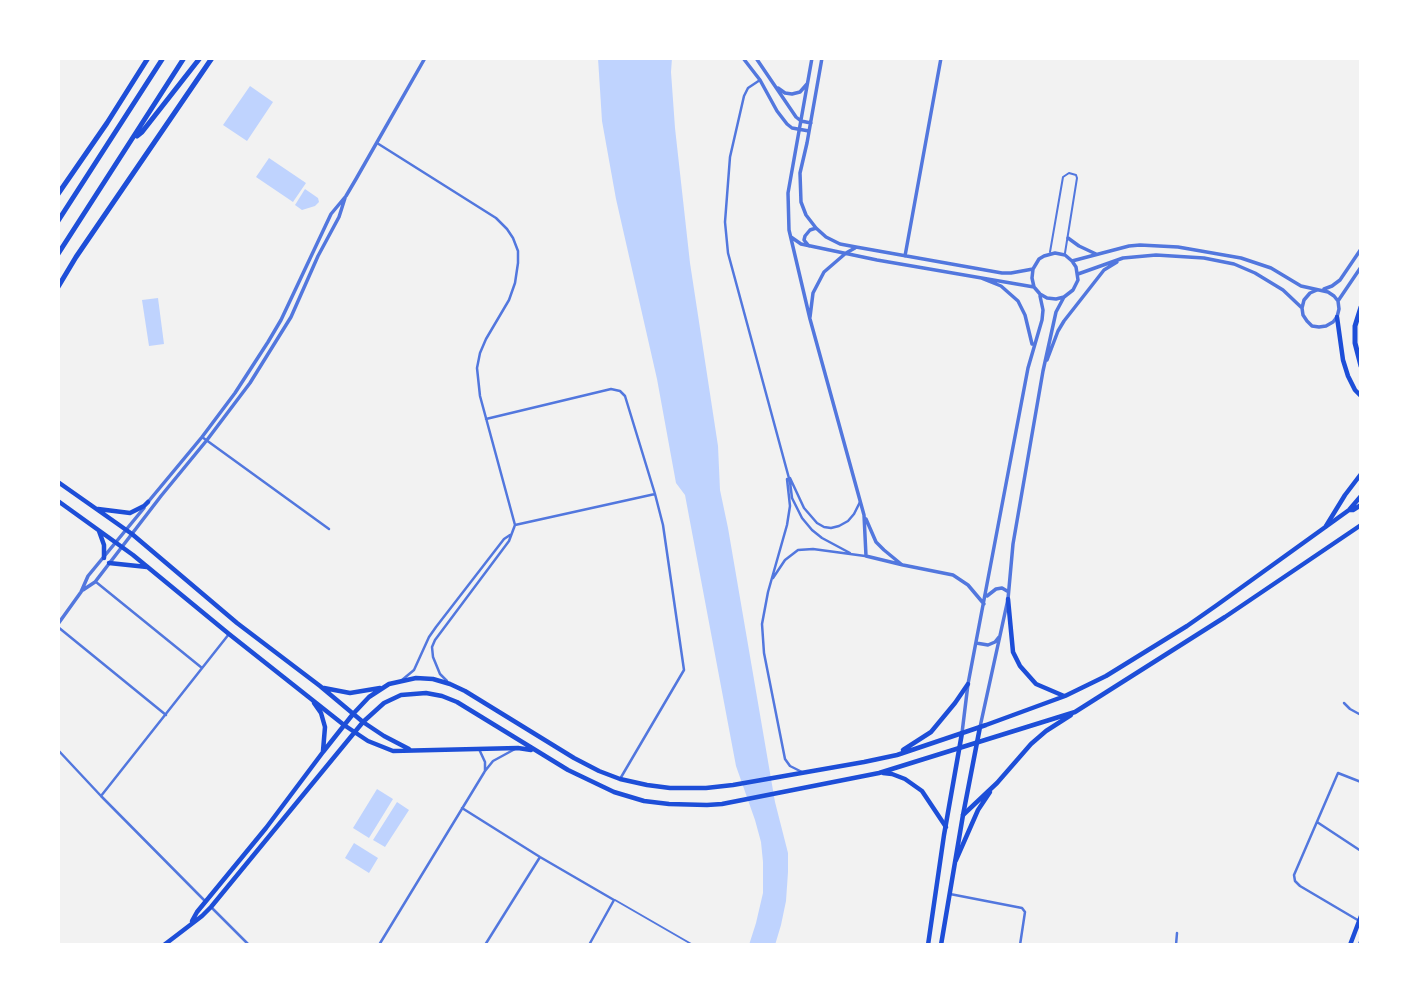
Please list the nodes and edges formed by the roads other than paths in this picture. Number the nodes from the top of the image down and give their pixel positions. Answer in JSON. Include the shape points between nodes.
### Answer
{"nodes":[{"id":1,"x":148,"y":58,"type":"edge"},
{"id":2,"x":163,"y":58,"type":"edge"},
{"id":3,"x":184,"y":58,"type":"edge"},
{"id":4,"x":200,"y":58,"type":"edge"},
{"id":5,"x":212,"y":58,"type":"edge"},
{"id":6,"x":425,"y":58,"type":"edge"},
{"id":7,"x":743,"y":58,"type":"edge"},
{"id":8,"x":756,"y":58,"type":"edge"},
{"id":9,"x":812,"y":58,"type":"edge"},
{"id":10,"x":822,"y":58,"type":"edge"},
{"id":11,"x":941,"y":58,"type":"edge"},
{"id":12,"x":760,"y":80,"type":"junction"},
{"id":13,"x":808,"y":83,"type":"junction"},
{"id":14,"x":776,"y":86,"type":"junction"},
{"id":15,"x":801,"y":121,"type":"junction"},
{"id":16,"x":811,"y":123,"type":"junction"},
{"id":17,"x":799,"y":130,"type":"junction"},
{"id":18,"x":809,"y":131,"type":"junction"},
{"id":19,"x":131,"y":140,"type":"junction"},
{"id":20,"x":377,"y":143,"type":"junction"},
{"id":21,"x":58,"y":194,"type":"edge"},
{"id":22,"x":346,"y":196,"type":"junction"},
{"id":23,"x":58,"y":221,"type":"edge"},
{"id":24,"x":816,"y":228,"type":"junction"},
{"id":25,"x":790,"y":236,"type":"junction"},
{"id":26,"x":1068,"y":238,"type":"junction"},
{"id":27,"x":809,"y":246,"type":"junction"},
{"id":28,"x":856,"y":247,"type":"junction"},
{"id":29,"x":1361,"y":249,"type":"edge"},
{"id":30,"x":846,"y":253,"type":"junction"},
{"id":31,"x":1049,"y":253,"type":"junction"},
{"id":32,"x":58,"y":254,"type":"edge"},
{"id":33,"x":1097,"y":254,"type":"junction"},
{"id":34,"x":1065,"y":255,"type":"junction"},
{"id":35,"x":905,"y":256,"type":"junction"},
{"id":36,"x":1123,"y":258,"type":"junction"},
{"id":37,"x":1073,"y":261,"type":"junction"},
{"id":38,"x":1361,"y":267,"type":"edge"},
{"id":39,"x":1033,"y":269,"type":"junction"},
{"id":40,"x":1078,"y":274,"type":"junction"},
{"id":41,"x":972,"y":275,"type":"junction"},
{"id":42,"x":58,"y":287,"type":"edge"},
{"id":43,"x":1034,"y":287,"type":"junction"},
{"id":44,"x":1320,"y":290,"type":"junction"},
{"id":45,"x":1040,"y":294,"type":"junction"},
{"id":46,"x":1064,"y":298,"type":"junction"},
{"id":47,"x":1338,"y":302,"type":"junction"},
{"id":48,"x":1361,"y":307,"type":"edge"},
{"id":49,"x":1302,"y":308,"type":"junction"},
{"id":50,"x":1337,"y":317,"type":"junction"},
{"id":51,"x":810,"y":319,"type":"junction"},
{"id":52,"x":1032,"y":348,"type":"junction"},
{"id":53,"x":1361,"y":366,"type":"edge"},
{"id":54,"x":1043,"y":371,"type":"junction"},
{"id":55,"x":1361,"y":396,"type":"edge"},
{"id":56,"x":486,"y":419,"type":"junction"},
{"id":57,"x":202,"y":436,"type":"junction"},
{"id":58,"x":207,"y":440,"type":"junction"},
{"id":59,"x":787,"y":472,"type":"junction"},
{"id":60,"x":1361,"y":474,"type":"edge"},
{"id":61,"x":58,"y":482,"type":"edge"},
{"id":62,"x":655,"y":494,"type":"junction"},
{"id":63,"x":1361,"y":496,"type":"edge"},
{"id":64,"x":58,"y":501,"type":"edge"},
{"id":65,"x":148,"y":502,"type":"junction"},
{"id":66,"x":860,"y":502,"type":"junction"},
{"id":67,"x":1361,"y":505,"type":"edge"},
{"id":68,"x":97,"y":509,"type":"junction"},
{"id":69,"x":1349,"y":510,"type":"junction"},
{"id":70,"x":864,"y":514,"type":"junction"},
{"id":71,"x":515,"y":525,"type":"junction"},
{"id":72,"x":1361,"y":525,"type":"edge"},
{"id":73,"x":1326,"y":526,"type":"junction"},
{"id":74,"x":98,"y":529,"type":"junction"},
{"id":75,"x":329,"y":529,"type":"dead end"},
{"id":76,"x":129,"y":532,"type":"junction"},
{"id":77,"x":511,"y":535,"type":"junction"},
{"id":78,"x":116,"y":543,"type":"junction"},
{"id":79,"x":122,"y":547,"type":"junction"},
{"id":80,"x":850,"y":553,"type":"junction"},
{"id":81,"x":866,"y":556,"type":"junction"},
{"id":82,"x":104,"y":558,"type":"junction"},
{"id":83,"x":109,"y":563,"type":"junction"},
{"id":84,"x":903,"y":565,"type":"junction"},
{"id":85,"x":148,"y":567,"type":"junction"},
{"id":86,"x":771,"y":581,"type":"junction"},
{"id":87,"x":95,"y":582,"type":"junction"},
{"id":88,"x":81,"y":592,"type":"junction"},
{"id":89,"x":1009,"y":593,"type":"junction"},
{"id":90,"x":986,"y":597,"type":"junction"},
{"id":91,"x":1007,"y":599,"type":"junction"},
{"id":92,"x":984,"y":604,"type":"junction"},
{"id":93,"x":58,"y":625,"type":"edge"},
{"id":94,"x":229,"y":634,"type":"junction"},
{"id":95,"x":1001,"y":634,"type":"junction"},
{"id":96,"x":976,"y":643,"type":"junction"},
{"id":97,"x":202,"y":668,"type":"junction"},
{"id":98,"x":402,"y":680,"type":"junction"},
{"id":99,"x":450,"y":684,"type":"junction"},
{"id":100,"x":968,"y":684,"type":"junction"},
{"id":101,"x":320,"y":686,"type":"junction"},
{"id":102,"x":383,"y":687,"type":"junction"},
{"id":103,"x":1065,"y":696,"type":"junction"},
{"id":104,"x":312,"y":699,"type":"junction"},
{"id":105,"x":1344,"y":703,"type":"dead end"},
{"id":106,"x":1075,"y":712,"type":"junction"},
{"id":107,"x":353,"y":714,"type":"junction"},
{"id":108,"x":166,"y":715,"type":"junction"},
{"id":109,"x":1361,"y":715,"type":"edge"},
{"id":110,"x":363,"y":722,"type":"junction"},
{"id":111,"x":344,"y":725,"type":"junction"},
{"id":112,"x":980,"y":727,"type":"junction"},
{"id":113,"x":355,"y":733,"type":"junction"},
{"id":114,"x":962,"y":733,"type":"junction"},
{"id":115,"x":977,"y":742,"type":"junction"},
{"id":116,"x":519,"y":748,"type":"junction"},
{"id":117,"x":479,"y":749,"type":"junction"},
{"id":118,"x":959,"y":749,"type":"junction"},
{"id":119,"x":58,"y":750,"type":"edge"},
{"id":120,"x":410,"y":750,"type":"junction"},
{"id":121,"x":535,"y":751,"type":"junction"},
{"id":122,"x":323,"y":752,"type":"junction"},
{"id":123,"x":897,"y":755,"type":"junction"},
{"id":124,"x":485,"y":771,"type":"junction"},
{"id":125,"x":804,"y":773,"type":"junction"},
{"id":126,"x":879,"y":773,"type":"junction"},
{"id":127,"x":620,"y":779,"type":"junction"},
{"id":128,"x":1361,"y":782,"type":"edge"},
{"id":129,"x":997,"y":783,"type":"junction"},
{"id":130,"x":101,"y":796,"type":"junction"},
{"id":131,"x":462,"y":808,"type":"junction"},
{"id":132,"x":962,"y":815,"type":"junction"},
{"id":133,"x":1317,"y":821,"type":"junction"},
{"id":134,"x":946,"y":827,"type":"junction"},
{"id":135,"x":1361,"y":851,"type":"edge"},
{"id":136,"x":540,"y":857,"type":"junction"},
{"id":137,"x":956,"y":860,"type":"junction"},
{"id":138,"x":950,"y":894,"type":"junction"},
{"id":139,"x":614,"y":900,"type":"junction"},
{"id":140,"x":206,"y":902,"type":"junction"},
{"id":141,"x":211,"y":906,"type":"junction"},
{"id":142,"x":1361,"y":920,"type":"edge"},
{"id":143,"x":191,"y":924,"type":"junction"},
{"id":144,"x":1177,"y":933,"type":"dead end"},
{"id":145,"x":164,"y":945,"type":"edge"},
{"id":146,"x":249,"y":945,"type":"edge"},
{"id":147,"x":379,"y":945,"type":"edge"},
{"id":148,"x":485,"y":945,"type":"edge"},
{"id":149,"x":589,"y":945,"type":"edge"},
{"id":150,"x":693,"y":945,"type":"edge"},
{"id":151,"x":928,"y":945,"type":"edge"},
{"id":152,"x":941,"y":945,"type":"edge"},
{"id":153,"x":1020,"y":945,"type":"edge"},
{"id":154,"x":1176,"y":945,"type":"edge"},
{"id":155,"x":1350,"y":945,"type":"edge"}],
"edges":[{"from":1,"to":21,"type":"highway"},
{"from":2,"to":23,"type":"highway"},
{"from":3,"to":19,"type":"highway"},
{"from":4,"to":19,"type":"highway"},
{"from":5,"to":42,"type":"highway"},
{"from":6,"to":20,"type":"street"},
{"from":7,"to":12,"type":"street"},
{"from":8,"to":14,"type":"street"},
{"from":9,"to":13,"type":"street"},
{"from":10,"to":16,"type":"street"},
{"from":11,"to":35,"type":"street"},
{"from":12,"to":17,"type":"street","via":[[787,124]]},
{"from":12,"to":59,"type":"street","via":[[744,96],[730,157],[725,222],[728,253]]},
{"from":13,"to":14,"type":"street","via":[[792,94]]},
{"from":13,"to":15,"type":"street"},
{"from":14,"to":15,"type":"street"},
{"from":15,"to":16,"type":"street"},
{"from":15,"to":17,"type":"street"},
{"from":16,"to":18,"type":"street"},
{"from":17,"to":18,"type":"street"},
{"from":17,"to":25,"type":"street","via":[[788,193]]},
{"from":18,"to":24,"type":"street","via":[[800,190],[806,215]]},
{"from":19,"to":32,"type":"highway"},
{"from":20,"to":22,"type":"street"},
{"from":20,"to":56,"type":"street","via":[[496,218],[513,238],[519,263],[516,284],[477,365]]},
{"from":22,"to":57,"type":"street","via":[[331,214],[275,330]]},
{"from":22,"to":58,"type":"street","via":[[281,334]]},
{"from":24,"to":27,"type":"street","via":[[805,236]]},
{"from":24,"to":28,"type":"street","via":[[840,244]]},
{"from":25,"to":27,"type":"street"},
{"from":25,"to":51,"type":"street"},
{"from":26,"to":31,"type":"lane","via":[[1077,178],[1069,173],[1063,177]]},
{"from":26,"to":33,"type":"street"},
{"from":26,"to":34,"type":"lane"},
{"from":27,"to":30,"type":"street"},
{"from":28,"to":30,"type":"street"},
{"from":28,"to":35,"type":"street"},
{"from":29,"to":44,"type":"street","via":[[1340,279]]},
{"from":30,"to":41,"type":"street"},
{"from":30,"to":51,"type":"street","via":[[818,281]]},
{"from":31,"to":34,"type":"street"},
{"from":31,"to":39,"type":"street"},
{"from":33,"to":37,"type":"street"},
{"from":33,"to":44,"type":"street","via":[[1140,245],[1203,250],[1257,262],[1300,286]]},
{"from":34,"to":37,"type":"street"},
{"from":35,"to":39,"type":"street","via":[[1002,273]]},
{"from":36,"to":40,"type":"street"},
{"from":36,"to":49,"type":"street","via":[[1156,254],[1234,264],[1274,284]]},
{"from":36,"to":54,"type":"street","via":[[1104,270],[1064,321]]},
{"from":37,"to":40,"type":"street"},
{"from":38,"to":47,"type":"street"},
{"from":39,"to":43,"type":"street"},
{"from":40,"to":46,"type":"street","via":[[1076,285]]},
{"from":41,"to":43,"type":"street"},
{"from":41,"to":52,"type":"street","via":[[1001,286],[1018,301]]},
{"from":43,"to":45,"type":"street"},
{"from":44,"to":47,"type":"street"},
{"from":44,"to":49,"type":"street","via":[[1310,293]]},
{"from":45,"to":46,"type":"street"},
{"from":45,"to":52,"type":"street","via":[[1042,320]]},
{"from":46,"to":54,"type":"street","via":[[1056,312]]},
{"from":47,"to":50,"type":"street"},
{"from":48,"to":53,"type":"highway","via":[[1355,335]]},
{"from":49,"to":50,"type":"street","via":[[1312,326],[1326,326]]},
{"from":50,"to":55,"type":"main road","via":[[1343,360]]},
{"from":51,"to":66,"type":"street"},
{"from":52,"to":90,"type":"street"},
{"from":54,"to":89,"type":"street"},
{"from":56,"to":62,"type":"street","via":[[611,389],[620,391]]},
{"from":56,"to":71,"type":"street"},
{"from":57,"to":58,"type":"street"},
{"from":57,"to":65,"type":"street"},
{"from":58,"to":75,"type":"street"},
{"from":58,"to":76,"type":"street"},
{"from":59,"to":66,"type":"street","via":[[804,508],[824,527],[848,522]]},
{"from":59,"to":80,"type":"street","via":[[793,498],[807,524]]},
{"from":59,"to":86,"type":"street","via":[[790,506]]},
{"from":60,"to":73,"type":"main road"},
{"from":61,"to":68,"type":"main road"},
{"from":62,"to":71,"type":"street"},
{"from":62,"to":127,"type":"street","via":[[684,670]]},
{"from":63,"to":69,"type":"main road"},
{"from":64,"to":74,"type":"main road"},
{"from":65,"to":68,"type":"main road","via":[[130,513]]},
{"from":65,"to":76,"type":"street"},
{"from":66,"to":70,"type":"street"},
{"from":67,"to":69,"type":"main road"},
{"from":68,"to":76,"type":"main road"},
{"from":69,"to":73,"type":"main road"},
{"from":70,"to":81,"type":"street"},
{"from":70,"to":84,"type":"street","via":[[876,542]]},
{"from":71,"to":77,"type":"street"},
{"from":72,"to":106,"type":"main road"},
{"from":73,"to":103,"type":"main road","via":[[1187,626]]},
{"from":74,"to":78,"type":"main road"},
{"from":74,"to":82,"type":"main road"},
{"from":76,"to":78,"type":"street"},
{"from":76,"to":79,"type":"street"},
{"from":76,"to":101,"type":"main road"},
{"from":77,"to":98,"type":"street","via":[[444,615],[414,670]]},
{"from":77,"to":99,"type":"street","via":[[435,640],[436,667]]},
{"from":78,"to":79,"type":"main road"},
{"from":78,"to":82,"type":"street"},
{"from":79,"to":83,"type":"street"},
{"from":79,"to":85,"type":"main road"},
{"from":80,"to":81,"type":"street"},
{"from":80,"to":86,"type":"street","via":[[798,550]]},
{"from":81,"to":84,"type":"street"},
{"from":82,"to":88,"type":"street"},
{"from":83,"to":85,"type":"main road"},
{"from":83,"to":87,"type":"street"},
{"from":84,"to":92,"type":"street","via":[[954,575]]},
{"from":85,"to":94,"type":"main road"},
{"from":86,"to":125,"type":"street","via":[[762,624],[764,653],[785,759]]},
{"from":87,"to":88,"type":"street"},
{"from":87,"to":97,"type":"street"},
{"from":88,"to":93,"type":"street"},
{"from":89,"to":90,"type":"street","via":[[996,589]]},
{"from":89,"to":91,"type":"street"},
{"from":90,"to":92,"type":"street"},
{"from":91,"to":95,"type":"street"},
{"from":91,"to":103,"type":"main road","via":[[1013,652],[1020,666],[1036,684]]},
{"from":92,"to":96,"type":"street"},
{"from":93,"to":108,"type":"street"},
{"from":94,"to":97,"type":"street"},
{"from":94,"to":104,"type":"main road"},
{"from":95,"to":96,"type":"street","via":[[992,643]]},
{"from":95,"to":112,"type":"street"},
{"from":96,"to":100,"type":"street"},
{"from":97,"to":108,"type":"street"},
{"from":98,"to":99,"type":"main road","via":[[426,678]]},
{"from":98,"to":102,"type":"main road"},
{"from":99,"to":127,"type":"main road","via":[[574,758]]},
{"from":100,"to":114,"type":"street"},
{"from":100,"to":123,"type":"main road","via":[[931,732]]},
{"from":101,"to":102,"type":"main road","via":[[351,693]]},
{"from":101,"to":107,"type":"main road"},
{"from":102,"to":107,"type":"main road"},
{"from":103,"to":112,"type":"main road"},
{"from":104,"to":111,"type":"main road"},
{"from":104,"to":122,"type":"main road","via":[[325,727]]},
{"from":105,"to":109,"type":"street"},
{"from":106,"to":115,"type":"main road"},
{"from":106,"to":129,"type":"main road","via":[[1031,744]]},
{"from":107,"to":110,"type":"main road"},
{"from":107,"to":111,"type":"main road"},
{"from":108,"to":130,"type":"street"},
{"from":110,"to":113,"type":"main road"},
{"from":110,"to":120,"type":"main road"},
{"from":110,"to":121,"type":"main road","via":[[390,700],[434,694],[457,702]]},
{"from":111,"to":113,"type":"main road"},
{"from":111,"to":122,"type":"main road"},
{"from":112,"to":114,"type":"main road"},
{"from":112,"to":115,"type":"main road"},
{"from":113,"to":120,"type":"main road","via":[[388,750]]},
{"from":113,"to":141,"type":"main road"},
{"from":114,"to":118,"type":"main road"},
{"from":114,"to":123,"type":"main road"},
{"from":115,"to":118,"type":"main road"},
{"from":115,"to":132,"type":"main road"},
{"from":116,"to":117,"type":"main road"},
{"from":116,"to":121,"type":"main road"},
{"from":116,"to":124,"type":"street","via":[[493,761]]},
{"from":117,"to":120,"type":"main road"},
{"from":117,"to":124,"type":"street"},
{"from":118,"to":126,"type":"main road"},
{"from":118,"to":134,"type":"main road"},
{"from":119,"to":130,"type":"street"},
{"from":121,"to":126,"type":"main road","via":[[591,783],[644,801],[669,804],[707,805]]},
{"from":122,"to":140,"type":"main road"},
{"from":123,"to":125,"type":"main road"},
{"from":124,"to":131,"type":"street"},
{"from":125,"to":127,"type":"main road","via":[[706,788],[670,788]]},
{"from":126,"to":134,"type":"main road","via":[[905,779],[922,791]]},
{"from":128,"to":133,"type":"street","via":[[1338,773]]},
{"from":129,"to":132,"type":"main road"},
{"from":129,"to":137,"type":"main road","via":[[978,810]]},
{"from":130,"to":140,"type":"street"},
{"from":131,"to":136,"type":"street"},
{"from":131,"to":147,"type":"street"},
{"from":132,"to":137,"type":"main road"},
{"from":133,"to":135,"type":"street"},
{"from":133,"to":142,"type":"street","via":[[1295,881]]},
{"from":134,"to":151,"type":"main road"},
{"from":136,"to":139,"type":"street"},
{"from":136,"to":148,"type":"street"},
{"from":137,"to":138,"type":"main road"},
{"from":138,"to":152,"type":"main road"},
{"from":138,"to":153,"type":"street","via":[[1024,910]]},
{"from":139,"to":149,"type":"street"},
{"from":139,"to":150,"type":"lane"},
{"from":140,"to":143,"type":"main road"},
{"from":141,"to":143,"type":"main road"},
{"from":141,"to":146,"type":"street"},
{"from":142,"to":155,"type":"main road"},
{"from":143,"to":145,"type":"main road"},
{"from":144,"to":154,"type":"street"}]}
